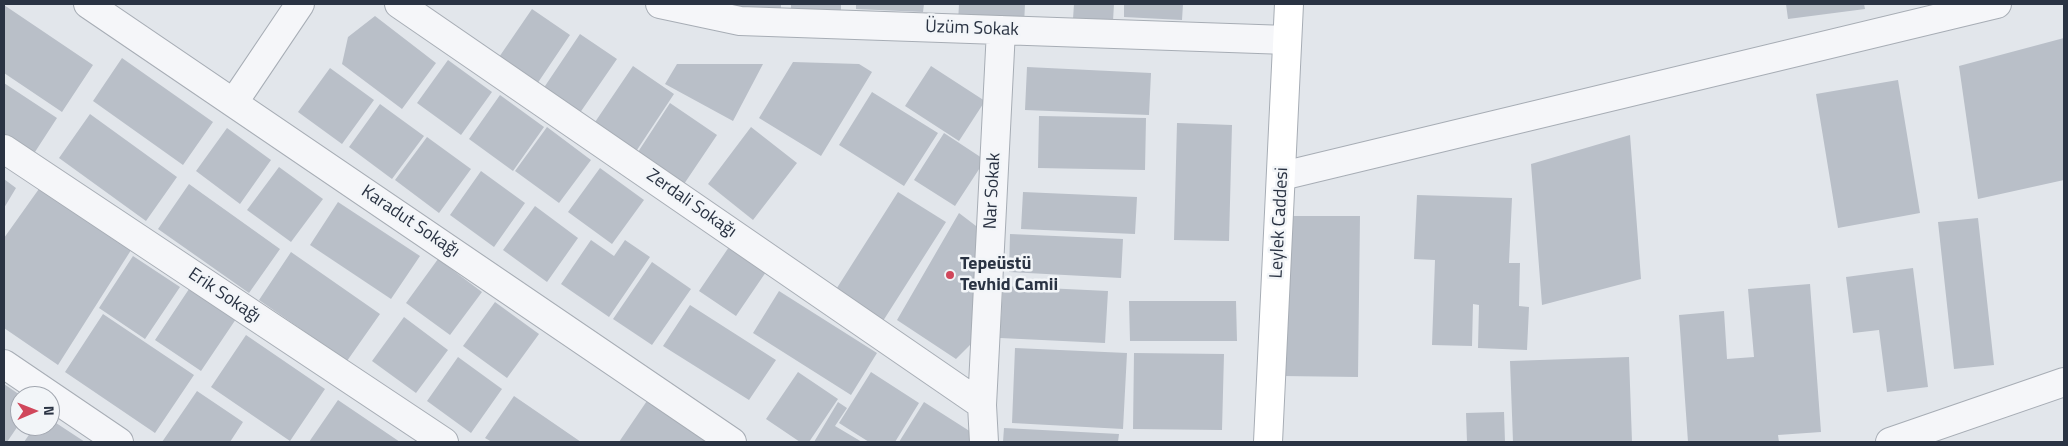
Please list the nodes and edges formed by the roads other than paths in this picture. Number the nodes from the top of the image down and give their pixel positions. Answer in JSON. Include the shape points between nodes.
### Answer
{"nodes":[{"id":1,"x":88,"y":4,"type":"edge"},
{"id":2,"x":300,"y":4,"type":"edge"},
{"id":3,"x":400,"y":4,"type":"edge"},
{"id":4,"x":660,"y":4,"type":"edge"},
{"id":5,"x":1289,"y":4,"type":"edge"},
{"id":6,"x":1996,"y":4,"type":"edge"},
{"id":7,"x":692,"y":7,"type":"edge"},
{"id":8,"x":1001,"y":30,"type":"junction"},
{"id":9,"x":1287,"y":40,"type":"junction"},
{"id":10,"x":234,"y":102,"type":"junction"},
{"id":11,"x":4,"y":149,"type":"edge"},
{"id":12,"x":1282,"y":176,"type":"junction"},
{"id":13,"x":4,"y":364,"type":"edge"},
{"id":14,"x":2064,"y":382,"type":"edge"},
{"id":15,"x":982,"y":405,"type":"junction"},
{"id":16,"x":118,"y":442,"type":"edge"},
{"id":17,"x":444,"y":442,"type":"edge"},
{"id":18,"x":732,"y":442,"type":"edge"},
{"id":19,"x":984,"y":442,"type":"edge"},
{"id":20,"x":1268,"y":442,"type":"edge"},
{"id":21,"x":1890,"y":442,"type":"edge"}],
"edges":[{"from":1,"to":10,"type":"street","name":"Karadut Sokağı"},
{"from":2,"to":10,"type":"street"},
{"from":3,"to":15,"type":"street","name":"Zerdali Sokağı"},
{"from":4,"to":7,"type":"street","name":"Üzüm Sokak"},
{"from":5,"to":9,"type":"street","name":"Leylek Caddesi"},
{"from":6,"to":12,"type":"street"},
{"from":7,"to":8,"type":"street","name":"Üzüm Sokak","via":[[740,21]]},
{"from":8,"to":9,"type":"street","name":"Üzüm Sokak"},
{"from":8,"to":15,"type":"street","name":"Nar Sokak"},
{"from":9,"to":12,"type":"street","name":"Leylek Caddesi"},
{"from":10,"to":18,"type":"street","name":"Karadut Sokağı"},
{"from":11,"to":17,"type":"street","name":"Erik Sokağı"},
{"from":12,"to":20,"type":"street","name":"Leylek Caddesi"},
{"from":13,"to":16,"type":"street"},
{"from":14,"to":21,"type":"street"},
{"from":15,"to":19,"type":"street","name":"Nar Sokak"}]}
